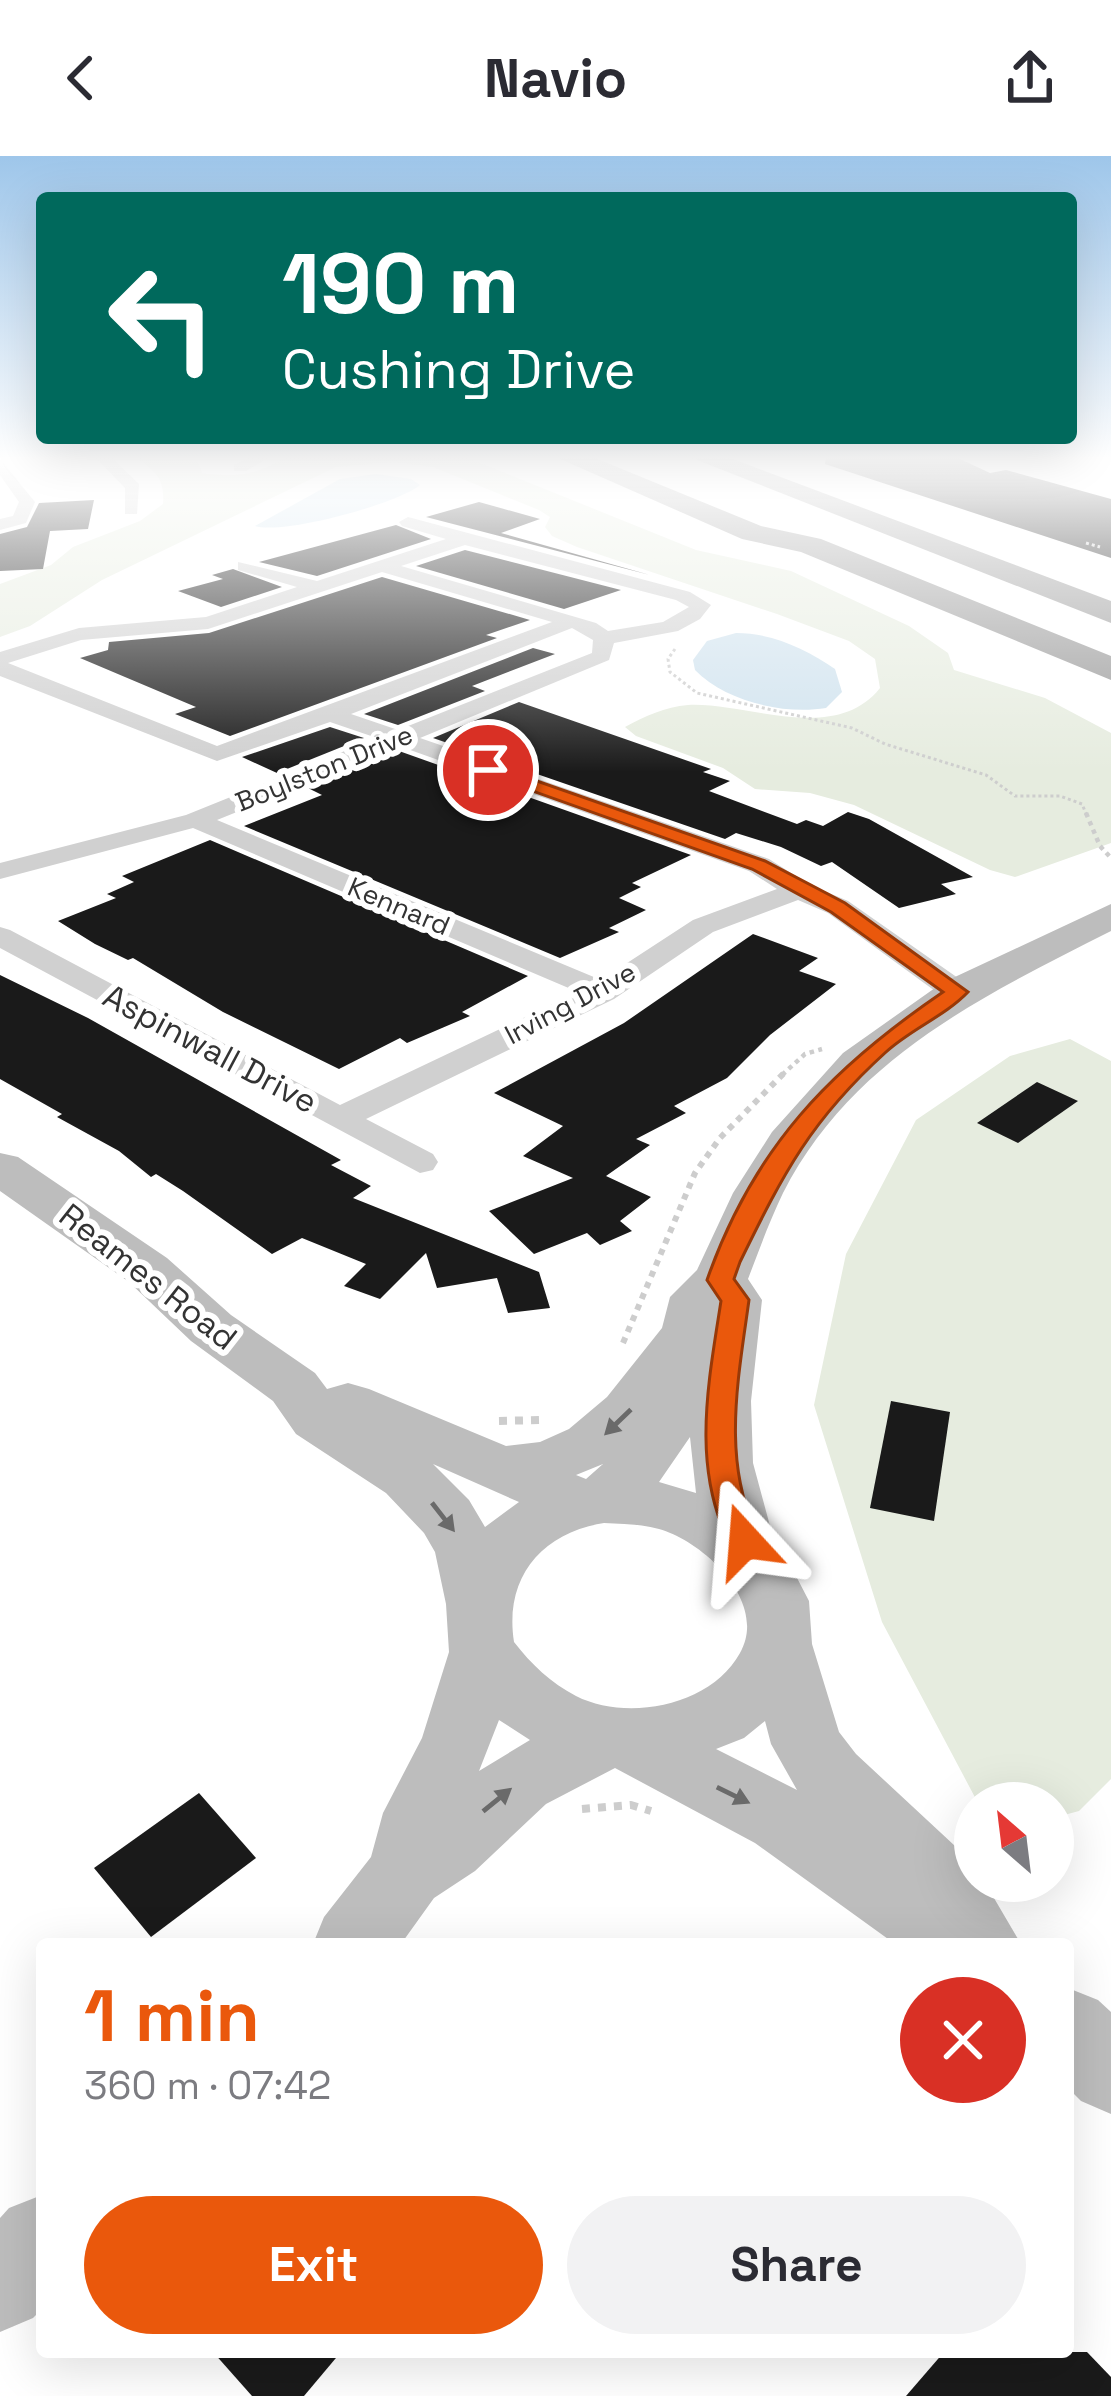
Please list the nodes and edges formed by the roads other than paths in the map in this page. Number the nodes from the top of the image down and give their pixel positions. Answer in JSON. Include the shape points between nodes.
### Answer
{"nodes":[{"id":1,"x":386,"y":563,"type":"edge"},
{"id":2,"x":554,"y":563,"type":"edge"},
{"id":3,"x":853,"y":563,"type":"edge"},
{"id":4,"x":887,"y":563,"type":"edge"},
{"id":5,"x":916,"y":563,"type":"edge"},
{"id":6,"x":980,"y":563,"type":"edge"},
{"id":7,"x":378,"y":565,"type":"junction"},
{"id":8,"x":245,"y":566,"type":"dead end"},
{"id":9,"x":317,"y":587,"type":"junction"},
{"id":10,"x":1111,"y":613,"type":"edge"},
{"id":11,"x":571,"y":622,"type":"junction"},
{"id":12,"x":604,"y":638,"type":"junction"},
{"id":13,"x":1111,"y":639,"type":"edge"},
{"id":14,"x":1111,"y":650,"type":"edge"},
{"id":15,"x":0,"y":663,"type":"edge"},
{"id":16,"x":1111,"y":669,"type":"edge"},
{"id":17,"x":330,"y":714,"type":"junction"},
{"id":18,"x":398,"y":738,"type":"junction"},
{"id":19,"x":195,"y":820,"type":"junction"},
{"id":20,"x":0,"y":871,"type":"edge"},
{"id":21,"x":800,"y":891,"type":"junction"},
{"id":22,"x":1111,"y":916,"type":"edge"},
{"id":23,"x":0,"y":937,"type":"edge"},
{"id":24,"x":603,"y":992,"type":"junction"},
{"id":25,"x":957,"y":992,"type":"junction"},
{"id":26,"x":340,"y":1118,"type":"junction"},
{"id":27,"x":420,"y":1162,"type":"dead end"},
{"id":28,"x":0,"y":1168,"type":"edge"},
{"id":29,"x":720,"y":1280,"type":"junction"},
{"id":30,"x":689,"y":1330,"type":"junction"},
{"id":31,"x":294,"y":1387,"type":"junction"},
{"id":32,"x":494,"y":1444,"type":"junction"},
{"id":33,"x":591,"y":1501,"type":"junction"},
{"id":34,"x":758,"y":1565,"type":"junction"},
{"id":35,"x":481,"y":1627,"type":"junction"},
{"id":36,"x":778,"y":1645,"type":"junction"},
{"id":37,"x":618,"y":1738,"type":"junction"},
{"id":38,"x":406,"y":1873,"type":"junction"},
{"id":39,"x":357,"y":1938,"type":"edge"},
{"id":40,"x":959,"y":1938,"type":"edge"},
{"id":41,"x":977,"y":1938,"type":"edge"},
{"id":42,"x":1074,"y":2036,"type":"edge"},
{"id":43,"x":1111,"y":2071,"type":"edge"},
{"id":44,"x":36,"y":2247,"type":"edge"},
{"id":45,"x":0,"y":2284,"type":"edge"}],
"edges":[{"from":1,"to":7,"type":"street"},
{"from":2,"to":12,"type":"street","via":[[701,605],[678,623]]},
{"from":3,"to":16,"type":"highway"},
{"from":4,"to":14,"type":"highway"},
{"from":5,"to":13,"type":"highway"},
{"from":6,"to":10,"type":"highway"},
{"from":7,"to":9,"type":"street"},
{"from":7,"to":11,"type":"street"},
{"from":8,"to":9,"type":"street"},
{"from":9,"to":15,"type":"street","via":[[208,623],[79,634]]},
{"from":11,"to":12,"type":"street"},
{"from":11,"to":17,"type":"street"},
{"from":12,"to":18,"type":"street","name":"Boylston Drive","via":[[602,656]]},
{"from":15,"to":17,"type":"street","via":[[217,754]]},
{"from":17,"to":18,"type":"street"},
{"from":18,"to":19,"type":"street","name":"Boylston Drive"},
{"from":18,"to":21,"type":"street","via":[[759,865]]},
{"from":19,"to":20,"type":"street","name":"Boylston Drive"},
{"from":19,"to":24,"type":"street","name":"Kennard"},
{"from":21,"to":24,"type":"street","name":"Irving Drive","via":[[703,926]]},
{"from":21,"to":25,"type":"street","via":[[810,914],[877,963]]},
{"from":22,"to":25,"type":"main road"},
{"from":23,"to":26,"type":"street","name":"Aspinwall Drive"},
{"from":24,"to":26,"type":"street","name":"Irving Drive"},
{"from":25,"to":29,"type":"main road","via":[[882,1043],[808,1118],[758,1193]]},
{"from":26,"to":27,"type":"street","name":"Aspinwall Drive"},
{"from":28,"to":31,"type":"main road","name":"Reames Road","via":[[93,1228]]},
{"from":29,"to":30,"type":"main road","via":[[697,1297]]},
{"from":29,"to":34,"type":"main road","via":[[735,1300],[720,1454],[732,1517]]},
{"from":30,"to":32,"type":"main road","one_way":true,"via":[[622,1422],[583,1452],[545,1466]]},
{"from":30,"to":33,"type":"main road","via":[[681,1399],[662,1442]]},
{"from":31,"to":32,"type":"main road","name":"Reames Road","via":[[408,1433]]},
{"from":31,"to":35,"type":"main road","name":"Reames Road","one_way":true,"via":[[317,1419],[408,1477],[447,1517],[467,1552]]},
{"from":32,"to":33,"type":"main road","name":"Reames Road"},
{"from":33,"to":34,"type":"main road","via":[[683,1512],[718,1529]]},
{"from":33,"to":35,"type":"main road","via":[[544,1515],[508,1541],[484,1574]]},
{"from":34,"to":36,"type":"main road","via":[[776,1603]]},
{"from":35,"to":37,"type":"main road","via":[[524,1702],[571,1727]]},
{"from":35,"to":38,"type":"main road","via":[[457,1742],[421,1813]]},
{"from":36,"to":37,"type":"main road","via":[[760,1682],[723,1715],[675,1735]]},
{"from":36,"to":41,"type":"main road","via":[[807,1744],[830,1777],[941,1884]]},
{"from":38,"to":37,"type":"main road","one_way":true,"via":[[448,1847],[520,1781]]},
{"from":37,"to":40,"type":"main road","one_way":true,"via":[[782,1819]]},
{"from":38,"to":39,"type":"main road"},
{"from":42,"to":43,"type":"main road"},
{"from":44,"to":45,"type":"main road"}]}
